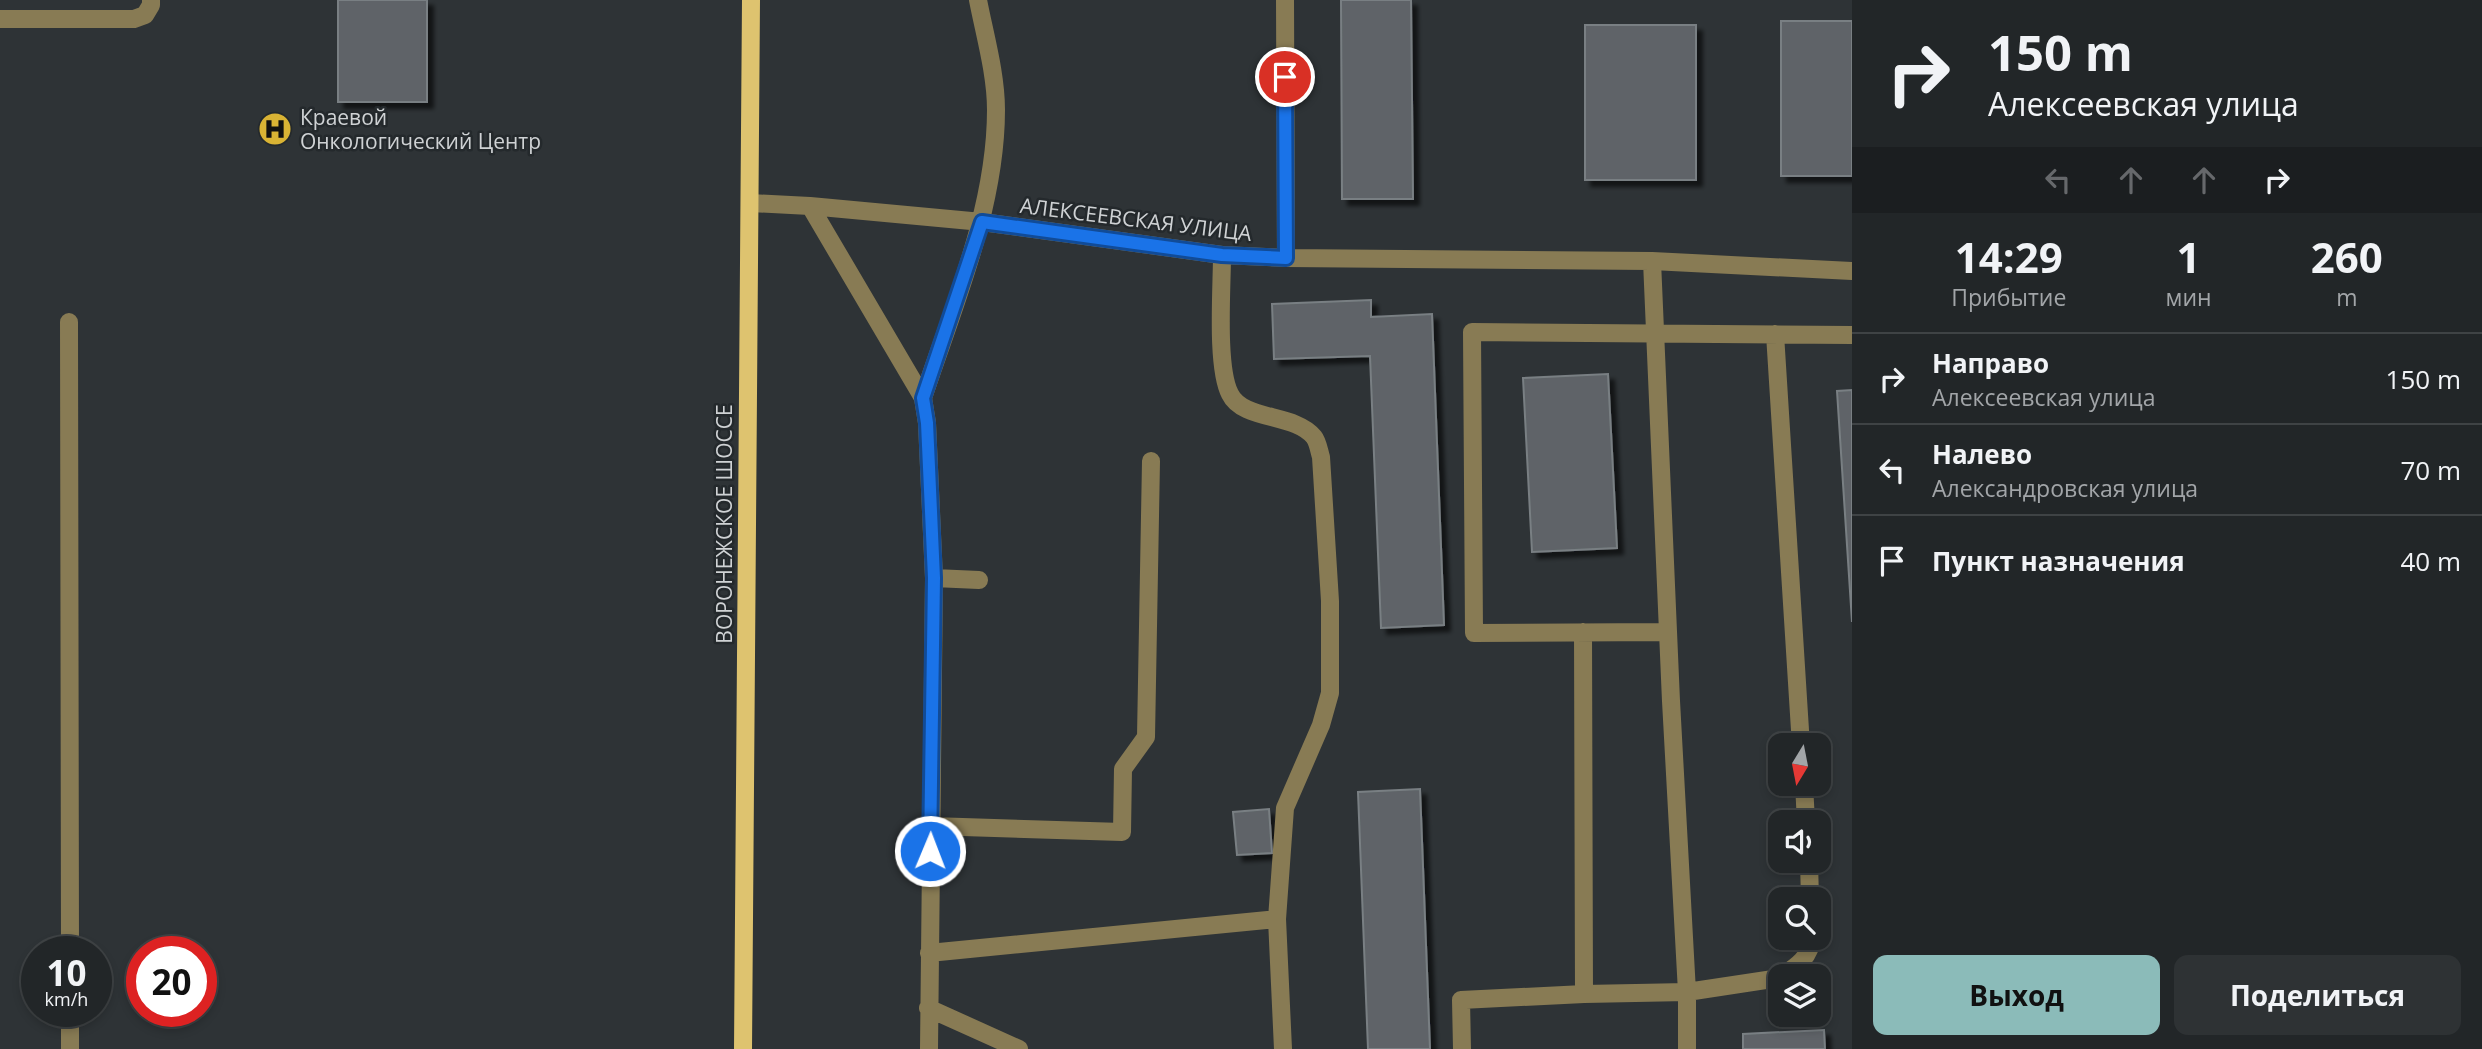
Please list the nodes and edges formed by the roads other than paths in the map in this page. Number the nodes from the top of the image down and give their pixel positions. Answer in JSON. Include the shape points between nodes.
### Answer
{"nodes":[{"id":1,"x":151,"y":0,"type":"edge"},
{"id":2,"x":751,"y":0,"type":"edge"},
{"id":3,"x":978,"y":0,"type":"edge"},
{"id":4,"x":1285,"y":0,"type":"edge"},
{"id":5,"x":0,"y":19,"type":"edge"},
{"id":6,"x":750,"y":203,"type":"junction"},
{"id":7,"x":810,"y":206,"type":"junction"},
{"id":8,"x":982,"y":222,"type":"junction"},
{"id":9,"x":1222,"y":255,"type":"junction"},
{"id":10,"x":1286,"y":258,"type":"junction"},
{"id":11,"x":1652,"y":261,"type":"junction"},
{"id":12,"x":1852,"y":271,"type":"edge"},
{"id":13,"x":69,"y":321,"type":"dead end"},
{"id":14,"x":1655,"y":333,"type":"junction"},
{"id":15,"x":1775,"y":334,"type":"junction"},
{"id":16,"x":1852,"y":335,"type":"edge"},
{"id":17,"x":923,"y":398,"type":"junction"},
{"id":18,"x":1152,"y":461,"type":"dead end"},
{"id":19,"x":934,"y":578,"type":"junction"},
{"id":20,"x":979,"y":580,"type":"dead end"},
{"id":21,"x":1583,"y":632,"type":"junction"},
{"id":22,"x":1668,"y":632,"type":"junction"},
{"id":23,"x":1800,"y":733,"type":"edge"},
{"id":24,"x":931,"y":826,"type":"junction"},
{"id":25,"x":1277,"y":919,"type":"junction"},
{"id":26,"x":70,"y":936,"type":"edge"},
{"id":27,"x":929,"y":953,"type":"junction"},
{"id":28,"x":1768,"y":979,"type":"edge"},
{"id":29,"x":1687,"y":992,"type":"junction"},
{"id":30,"x":1584,"y":994,"type":"junction"},
{"id":31,"x":928,"y":1008,"type":"junction"},
{"id":32,"x":70,"y":1027,"type":"edge"},
{"id":33,"x":70,"y":1049,"type":"edge"},
{"id":34,"x":743,"y":1049,"type":"edge"},
{"id":35,"x":929,"y":1049,"type":"edge"},
{"id":36,"x":1019,"y":1049,"type":"edge"},
{"id":37,"x":1283,"y":1049,"type":"edge"},
{"id":38,"x":1462,"y":1049,"type":"edge"},
{"id":39,"x":1687,"y":1049,"type":"edge"}],
"edges":[{"from":1,"to":5,"type":"street","via":[[145,15],[134,19]]},
{"from":2,"to":6,"type":"main road","name":"ВОРОНЕЖСКОЕ ШОССЕ"},
{"from":3,"to":8,"type":"street","via":[[996,109]]},
{"from":4,"to":10,"type":"street"},
{"from":6,"to":7,"type":"street","name":"АЛЕКСЕЕВСКАЯ УЛИЦА"},
{"from":6,"to":34,"type":"main road","name":"ВОРОНЕЖСКОЕ ШОССЕ"},
{"from":7,"to":8,"type":"street","name":"АЛЕКСЕЕВСКАЯ УЛИЦА"},
{"from":7,"to":17,"type":"street"},
{"from":8,"to":9,"type":"street","name":"АЛЕКСЕЕВСКАЯ УЛИЦА"},
{"from":8,"to":17,"type":"street"},
{"from":9,"to":10,"type":"street","name":"АЛЕКСЕЕВСКАЯ УЛИЦА"},
{"from":9,"to":25,"type":"street","via":[[1223,377],[1231,397],[1247,409],[1301,425],[1315,438],[1321,457],[1330,601],[1330,693],[1285,807]]},
{"from":10,"to":11,"type":"street","name":"АЛЕКСЕЕВСКАЯ УЛИЦА"},
{"from":11,"to":12,"type":"street","name":"АЛЕКСЕЕВСКАЯ УЛИЦА"},
{"from":11,"to":14,"type":"street"},
{"from":13,"to":26,"type":"street"},
{"from":14,"to":15,"type":"street"},
{"from":14,"to":21,"type":"street","via":[[1472,331],[1474,634]]},
{"from":14,"to":22,"type":"street"},
{"from":15,"to":16,"type":"street"},
{"from":15,"to":23,"type":"street"},
{"from":17,"to":19,"type":"street"},
{"from":18,"to":24,"type":"street","via":[[1146,737],[1123,769],[1122,832]]},
{"from":19,"to":20,"type":"street"},
{"from":19,"to":24,"type":"street"},
{"from":21,"to":22,"type":"street"},
{"from":21,"to":30,"type":"street"},
{"from":22,"to":29,"type":"street"},
{"from":24,"to":27,"type":"street"},
{"from":25,"to":27,"type":"street"},
{"from":25,"to":37,"type":"street"},
{"from":27,"to":31,"type":"street"},
{"from":28,"to":29,"type":"street"},
{"from":29,"to":30,"type":"street"},
{"from":29,"to":39,"type":"street"},
{"from":30,"to":38,"type":"street","via":[[1461,1000]]},
{"from":31,"to":35,"type":"street"},
{"from":31,"to":36,"type":"street"},
{"from":32,"to":33,"type":"street"}]}
